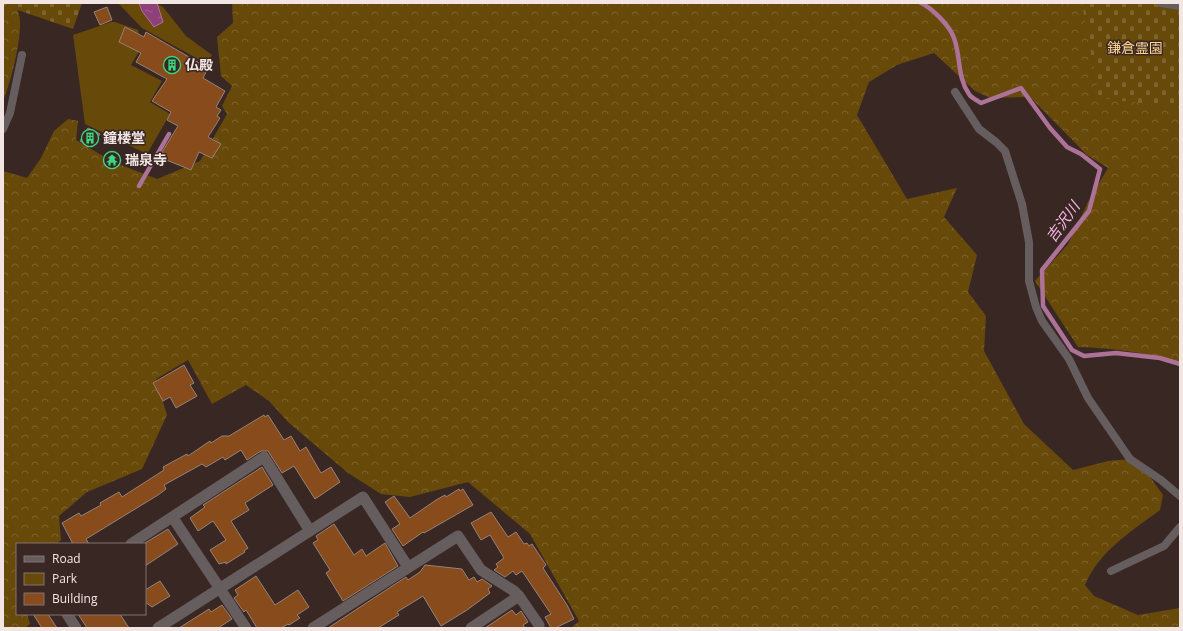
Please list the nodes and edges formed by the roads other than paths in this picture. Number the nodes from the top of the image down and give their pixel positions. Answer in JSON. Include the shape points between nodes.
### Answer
{"nodes":[{"id":1,"x":1161,"y":3,"type":"edge"},
{"id":2,"x":1180,"y":6,"type":"edge"},
{"id":3,"x":22,"y":55,"type":"dead end"},
{"id":4,"x":955,"y":92,"type":"dead end"},
{"id":5,"x":3,"y":129,"type":"edge"},
{"id":6,"x":1180,"y":496,"type":"edge"},
{"id":7,"x":173,"y":518,"type":"junction"},
{"id":8,"x":1180,"y":527,"type":"edge"},
{"id":9,"x":310,"y":530,"type":"junction"},
{"id":10,"x":133,"y":543,"type":"edge"},
{"id":11,"x":408,"y":567,"type":"junction"},
{"id":12,"x":1111,"y":572,"type":"dead end"},
{"id":13,"x":220,"y":588,"type":"junction"},
{"id":14,"x":519,"y":596,"type":"junction"},
{"id":15,"x":67,"y":615,"type":"edge"},
{"id":16,"x":76,"y":628,"type":"edge"},
{"id":17,"x":158,"y":628,"type":"edge"},
{"id":18,"x":246,"y":628,"type":"edge"},
{"id":19,"x":313,"y":628,"type":"edge"},
{"id":20,"x":470,"y":628,"type":"edge"},
{"id":21,"x":538,"y":628,"type":"edge"}],
"edges":[{"from":1,"to":2,"type":"lane"},
{"from":3,"to":5,"type":"lane","via":[[10,113]]},
{"from":4,"to":6,"type":"lane","via":[[979,129],[1005,151],[1022,204],[1029,242],[1029,281],[1042,321],[1069,359],[1088,398],[1130,460]]},
{"from":7,"to":9,"type":"street","via":[[264,457]]},
{"from":7,"to":10,"type":"street"},
{"from":7,"to":13,"type":"street"},
{"from":8,"to":12,"type":"lane","via":[[1164,546]]},
{"from":9,"to":11,"type":"street","via":[[363,497]]},
{"from":9,"to":13,"type":"street"},
{"from":11,"to":14,"type":"street","via":[[458,536],[481,570]]},
{"from":11,"to":19,"type":"street"},
{"from":13,"to":17,"type":"street"},
{"from":13,"to":18,"type":"street"},
{"from":14,"to":20,"type":"street"},
{"from":14,"to":21,"type":"street","via":[[539,625]]},
{"from":15,"to":16,"type":"street"}]}
